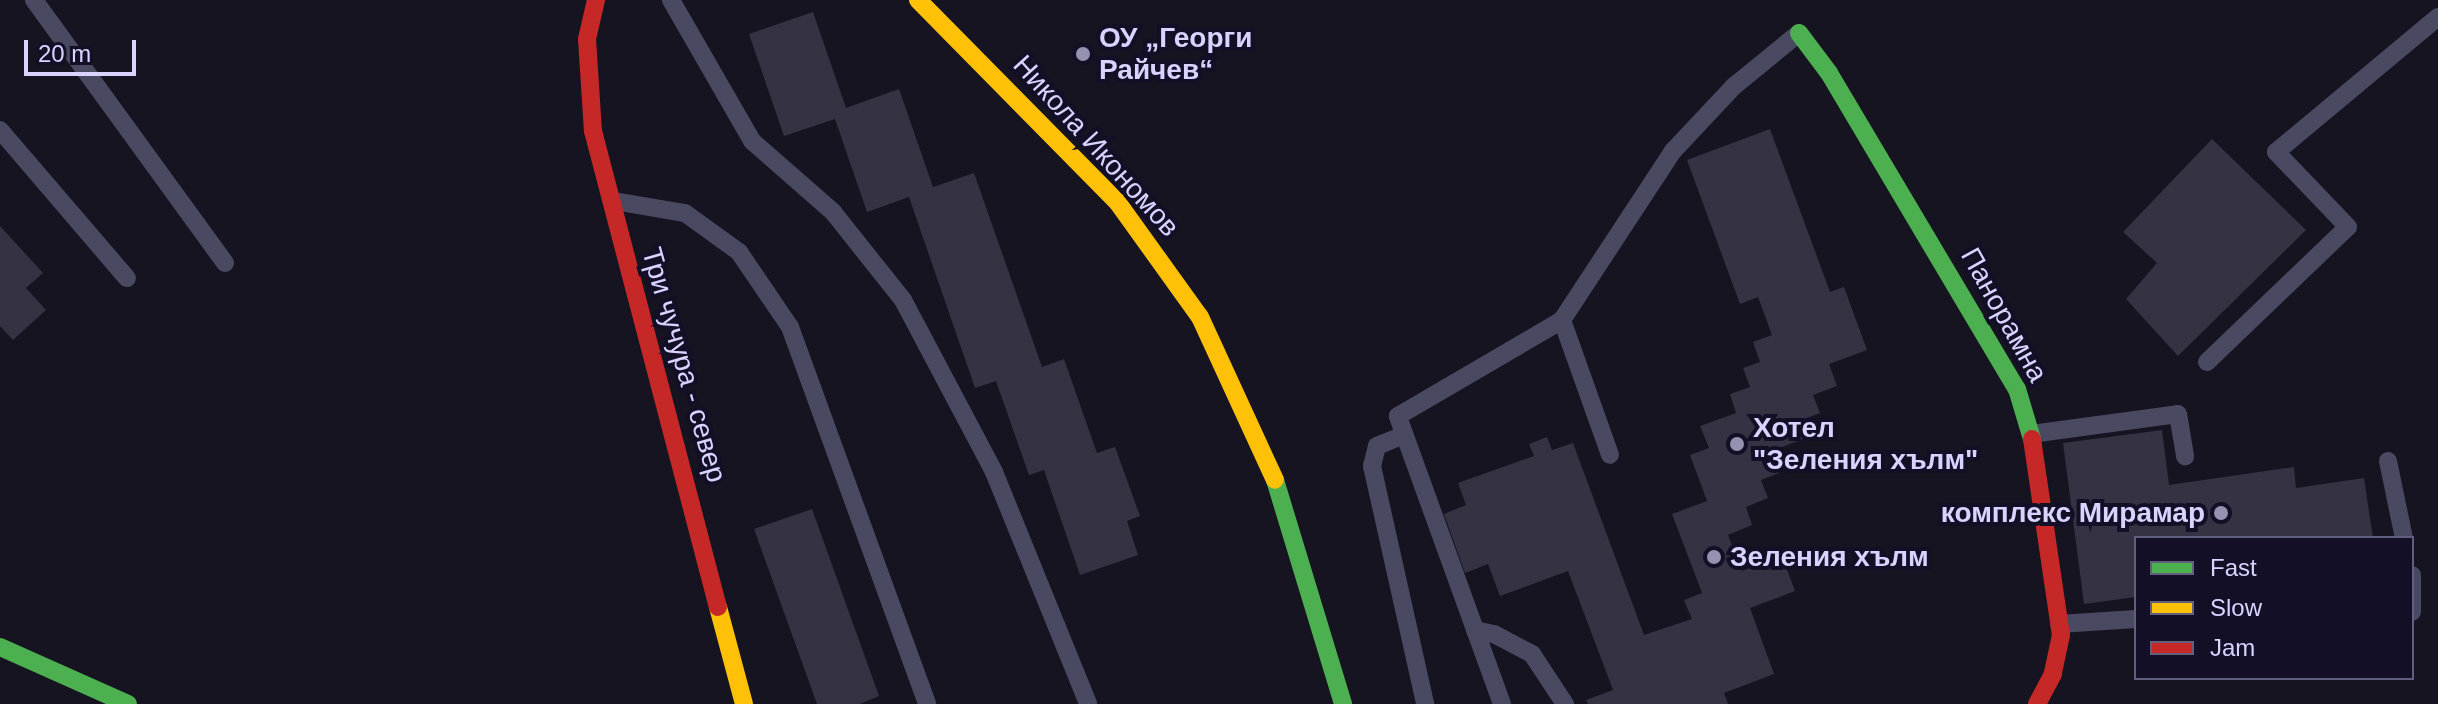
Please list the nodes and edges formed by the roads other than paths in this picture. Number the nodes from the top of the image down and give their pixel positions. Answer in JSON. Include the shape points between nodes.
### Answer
{"nodes":[{"id":1,"x":34,"y":0,"type":"edge"},
{"id":2,"x":596,"y":0,"type":"edge"},
{"id":3,"x":671,"y":0,"type":"edge"},
{"id":4,"x":918,"y":0,"type":"edge"},
{"id":5,"x":2438,"y":17,"type":"edge"},
{"id":6,"x":1799,"y":33,"type":"joint"},
{"id":7,"x":0,"y":130,"type":"edge"},
{"id":8,"x":607,"y":200,"type":"junction"},
{"id":9,"x":225,"y":263,"type":"dead end"},
{"id":10,"x":127,"y":278,"type":"dead end"},
{"id":11,"x":1562,"y":320,"type":"junction"},
{"id":12,"x":2207,"y":362,"type":"dead end"},
{"id":13,"x":2031,"y":434,"type":"junction"},
{"id":14,"x":1404,"y":435,"type":"junction"},
{"id":15,"x":1610,"y":455,"type":"dead end"},
{"id":16,"x":2185,"y":456,"type":"dead end"},
{"id":17,"x":2388,"y":461,"type":"dead end"},
{"id":18,"x":2404,"y":536,"type":"edge"},
{"id":19,"x":2134,"y":619,"type":"edge"},
{"id":20,"x":2059,"y":624,"type":"junction"},
{"id":21,"x":1475,"y":630,"type":"junction"},
{"id":22,"x":0,"y":647,"type":"edge"},
{"id":23,"x":128,"y":704,"type":"edge"},
{"id":24,"x":744,"y":704,"type":"edge"},
{"id":25,"x":927,"y":704,"type":"edge"},
{"id":26,"x":1088,"y":704,"type":"edge"},
{"id":27,"x":1343,"y":704,"type":"edge"},
{"id":28,"x":1425,"y":704,"type":"edge"},
{"id":29,"x":1502,"y":704,"type":"edge"},
{"id":30,"x":1565,"y":704,"type":"edge"},
{"id":31,"x":2037,"y":704,"type":"edge"}],
"edges":[{"from":1,"to":9,"type":"lane"},
{"from":2,"to":8,"type":"street","name":"Три чучура - север","via":[[587,39],[593,131]]},
{"from":3,"to":26,"type":"lane","via":[[752,141],[833,212],[903,300],[994,472]]},
{"from":4,"to":27,"type":"street","name":"Никола Икономов","via":[[1118,203],[1200,317],[1278,487]]},
{"from":5,"to":12,"type":"lane","via":[[2276,152],[2348,227]]},
{"from":6,"to":11,"type":"lane","via":[[1733,87],[1673,151]]},
{"from":6,"to":13,"type":"street","name":"Панорамна","via":[[1960,287],[2017,389]]},
{"from":7,"to":10,"type":"lane"},
{"from":8,"to":24,"type":"street","name":"Три чучура - север","via":[[688,478]]},
{"from":8,"to":25,"type":"lane","via":[[685,213],[739,252],[790,327]]},
{"from":11,"to":14,"type":"lane","via":[[1398,416]]},
{"from":11,"to":15,"type":"lane"},
{"from":13,"to":16,"type":"lane","via":[[2178,414]]},
{"from":13,"to":20,"type":"street","name":"Панорамна"},
{"from":14,"to":21,"type":"lane"},
{"from":14,"to":28,"type":"lane","via":[[1377,446],[1372,466]]},
{"from":17,"to":18,"type":"lane"},
{"from":19,"to":20,"type":"lane"},
{"from":20,"to":31,"type":"street","name":"Панорамна","via":[[2058,657]]},
{"from":21,"to":29,"type":"lane"},
{"from":21,"to":30,"type":"lane","via":[[1532,654]]},
{"from":22,"to":23,"type":"street"}]}
